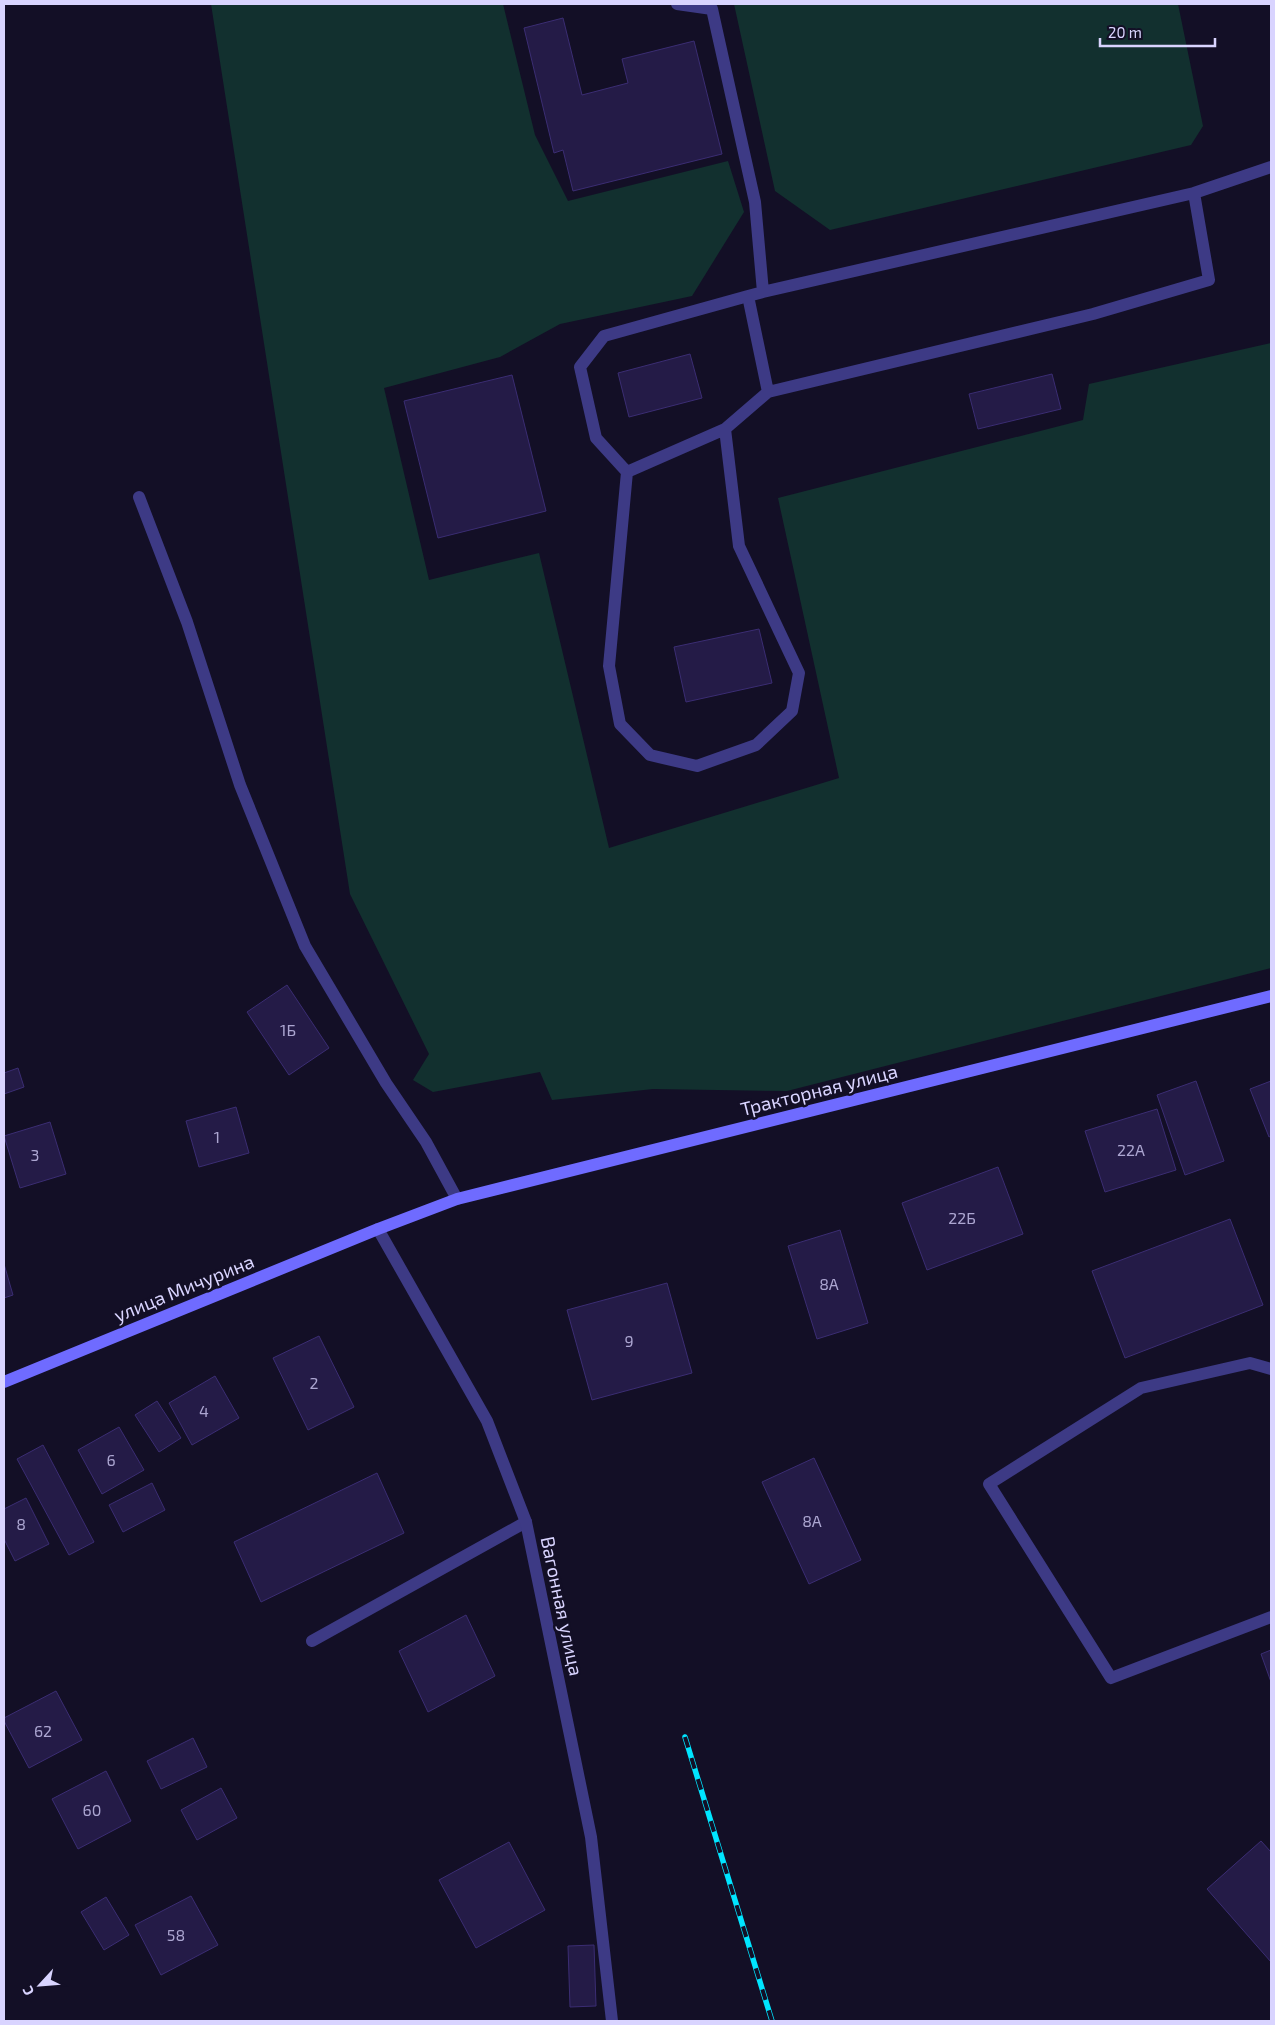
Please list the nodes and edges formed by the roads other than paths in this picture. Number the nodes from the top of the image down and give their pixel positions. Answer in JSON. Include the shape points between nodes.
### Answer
{"nodes":[{"id":1,"x":677,"y":4,"type":"edge"},
{"id":2,"x":1271,"y":167,"type":"edge"},
{"id":3,"x":1194,"y":193,"type":"junction"},
{"id":4,"x":763,"y":292,"type":"junction"},
{"id":5,"x":748,"y":296,"type":"junction"},
{"id":6,"x":768,"y":392,"type":"junction"},
{"id":7,"x":725,"y":429,"type":"junction"},
{"id":8,"x":627,"y":472,"type":"junction"},
{"id":9,"x":139,"y":497,"type":"dead end"},
{"id":10,"x":1271,"y":996,"type":"edge"},
{"id":11,"x":457,"y":1199,"type":"junction"},
{"id":12,"x":378,"y":1229,"type":"junction"},
{"id":13,"x":1271,"y":1369,"type":"edge"},
{"id":14,"x":4,"y":1382,"type":"edge"},
{"id":15,"x":526,"y":1522,"type":"junction"},
{"id":16,"x":1271,"y":1617,"type":"edge"},
{"id":17,"x":312,"y":1641,"type":"dead end"},
{"id":18,"x":612,"y":2021,"type":"edge"}],
"edges":[{"from":1,"to":4,"type":"street","via":[[712,9],[755,202]]},
{"from":2,"to":3,"type":"street"},
{"from":3,"to":4,"type":"street"},
{"from":3,"to":6,"type":"street","via":[[1208,280],[1093,314]]},
{"from":4,"to":5,"type":"street"},
{"from":5,"to":6,"type":"street"},
{"from":5,"to":8,"type":"street","via":[[604,336],[580,367],[596,438]]},
{"from":6,"to":7,"type":"street"},
{"from":7,"to":8,"type":"street"},
{"from":7,"to":8,"type":"street","via":[[739,546],[799,673],[792,711],[756,745],[697,766],[650,755],[620,724],[609,666]]},
{"from":9,"to":11,"type":"street","via":[[187,622],[240,785],[304,946],[386,1083],[426,1142]]},
{"from":10,"to":11,"type":"main road","name":"Тракторная улица"},
{"from":11,"to":12,"type":"main road","name":"Тракторная улица"},
{"from":12,"to":14,"type":"main road","name":"улица Мичурина"},
{"from":12,"to":15,"type":"street","name":"Вагонная улица","via":[[487,1421]]},
{"from":13,"to":16,"type":"street","via":[[1250,1364],[1141,1388],[989,1484],[1111,1678]]},
{"from":15,"to":17,"type":"street"},
{"from":15,"to":18,"type":"street","name":"Вагонная улица","via":[[591,1837]]}]}
